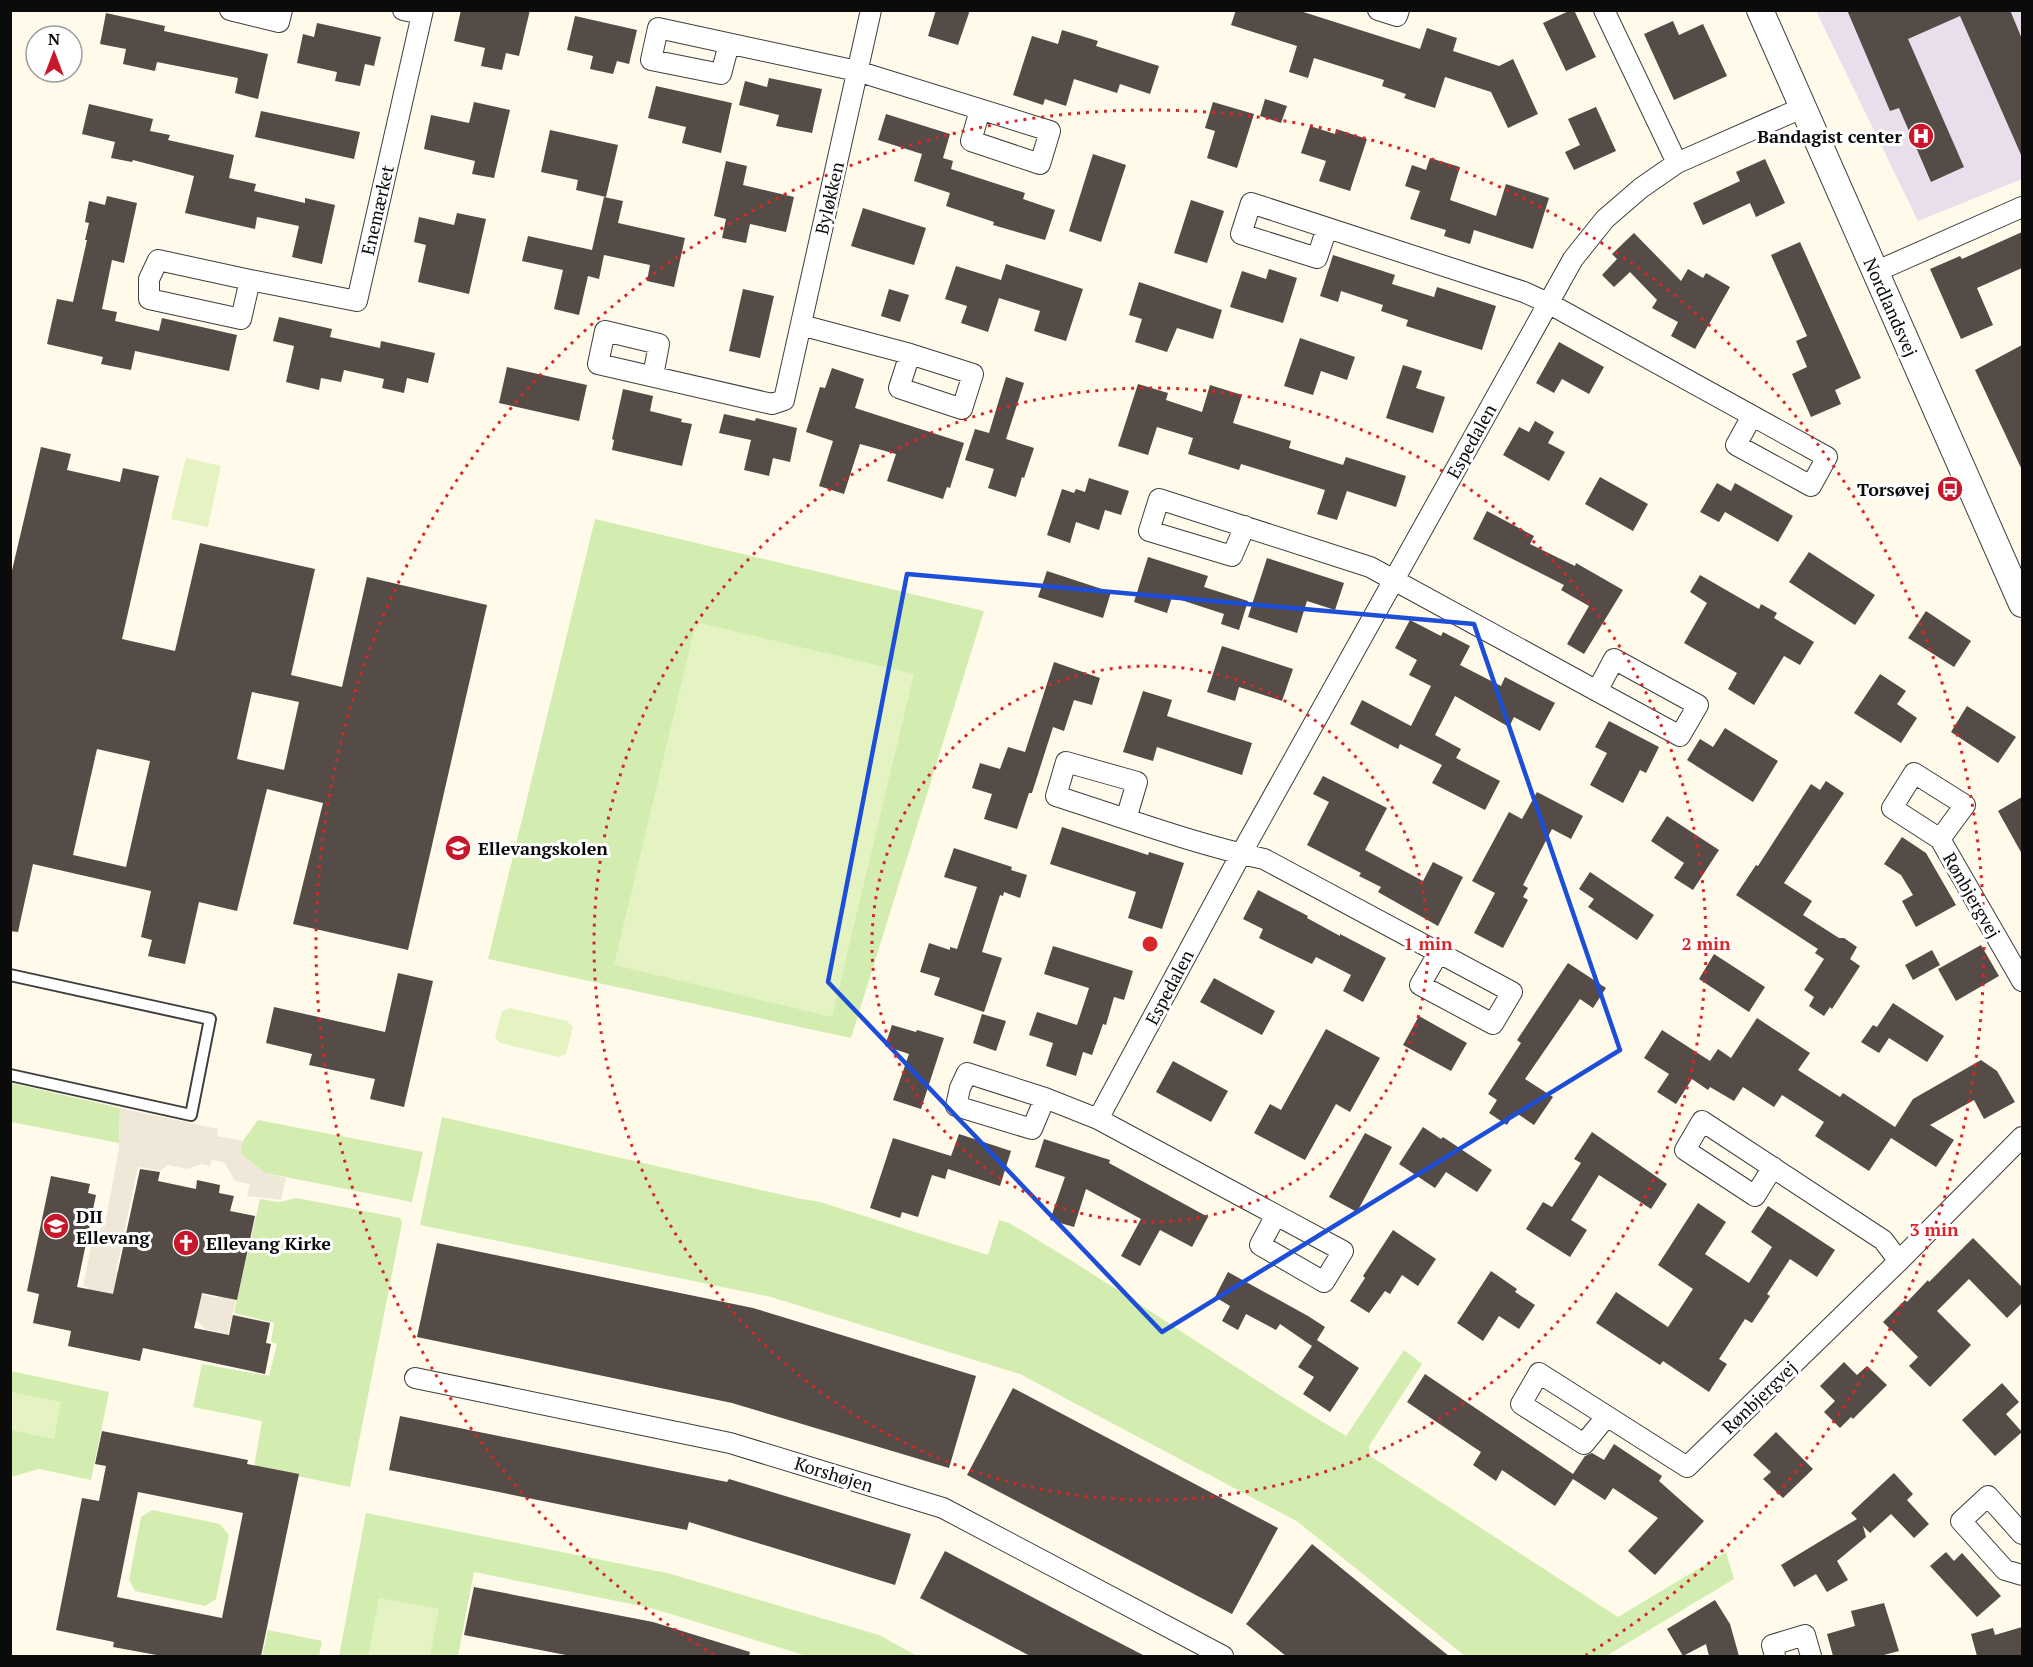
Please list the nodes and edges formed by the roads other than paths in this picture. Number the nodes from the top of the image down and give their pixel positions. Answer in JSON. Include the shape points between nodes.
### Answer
{"nodes":[{"id":1,"x":230,"y":10,"type":"edge"},
{"id":2,"x":282,"y":10,"type":"edge"},
{"id":3,"x":871,"y":10,"type":"edge"},
{"id":4,"x":1378,"y":10,"type":"edge"},
{"id":5,"x":1399,"y":10,"type":"edge"},
{"id":6,"x":1604,"y":10,"type":"edge"},
{"id":7,"x":1760,"y":10,"type":"edge"},
{"id":8,"x":416,"y":12,"type":"edge"},
{"id":9,"x":729,"y":44,"type":"dead end"},
{"id":10,"x":857,"y":71,"type":"junction"},
{"id":11,"x":1804,"y":107,"type":"junction"},
{"id":12,"x":980,"y":111,"type":"dead end"},
{"id":13,"x":1677,"y":163,"type":"junction"},
{"id":14,"x":2022,"y":207,"type":"edge"},
{"id":15,"x":1327,"y":228,"type":"dead end"},
{"id":16,"x":1875,"y":272,"type":"junction"},
{"id":17,"x":250,"y":280,"type":"junction"},
{"id":18,"x":1548,"y":303,"type":"junction"},
{"id":19,"x":801,"y":325,"type":"junction"},
{"id":20,"x":910,"y":354,"type":"dead end"},
{"id":21,"x":653,"y":376,"type":"dead end"},
{"id":22,"x":1752,"y":416,"type":"dead end"},
{"id":23,"x":1245,"y":526,"type":"dead end"},
{"id":24,"x":1393,"y":579,"type":"junction"},
{"id":25,"x":2022,"y":604,"type":"edge"},
{"id":26,"x":1597,"y":691,"type":"junction"},
{"id":27,"x":1126,"y":819,"type":"dead end"},
{"id":28,"x":1940,"y":839,"type":"dead end"},
{"id":29,"x":1241,"y":854,"type":"junction"},
{"id":30,"x":1439,"y":952,"type":"dead end"},
{"id":31,"x":10,"y":975,"type":"edge"},
{"id":32,"x":2022,"y":981,"type":"edge"},
{"id":33,"x":10,"y":1075,"type":"edge"},
{"id":34,"x":1045,"y":1098,"type":"dead end"},
{"id":35,"x":1098,"y":1119,"type":"junction"},
{"id":36,"x":2022,"y":1137,"type":"edge"},
{"id":37,"x":1773,"y":1167,"type":"dead end"},
{"id":38,"x":1276,"y":1215,"type":"dead end"},
{"id":39,"x":1899,"y":1262,"type":"junction"},
{"id":40,"x":415,"y":1378,"type":"dead end"},
{"id":41,"x":1606,"y":1418,"type":"dead end"},
{"id":42,"x":2022,"y":1534,"type":"edge"},
{"id":43,"x":2022,"y":1575,"type":"edge"},
{"id":44,"x":1223,"y":1656,"type":"edge"},
{"id":45,"x":1775,"y":1656,"type":"edge"},
{"id":46,"x":1811,"y":1656,"type":"edge"}],
"edges":[{"from":1,"to":2,"type":"street","via":[[279,22]]},
{"from":3,"to":10,"type":"street","name":"Byløkken"},
{"from":4,"to":5,"type":"street","via":[[1397,16]]},
{"from":6,"to":13,"type":"street"},
{"from":7,"to":11,"type":"street","name":"Nordlandsvej"},
{"from":8,"to":17,"type":"street","name":"Enemærket","via":[[357,301]]},
{"from":9,"to":10,"type":"street"},
{"from":10,"to":12,"type":"street"},
{"from":10,"to":19,"type":"street","name":"Byløkken"},
{"from":11,"to":13,"type":"street","name":"Espedalen"},
{"from":11,"to":16,"type":"street","name":"Nordlandsvej"},
{"from":13,"to":18,"type":"street","name":"Espedalen","via":[[1605,219],[1573,259]]},
{"from":14,"to":16,"type":"street"},
{"from":15,"to":18,"type":"street"},
{"from":16,"to":25,"type":"street","name":"Nordlandsvej"},
{"from":17,"to":17,"type":"street","name":"Enemærket","via":[[158,260],[149,279],[149,299],[241,319]]},
{"from":18,"to":22,"type":"street"},
{"from":18,"to":24,"type":"street","name":"Espedalen"},
{"from":19,"to":20,"type":"street"},
{"from":19,"to":21,"type":"street","name":"Byløkken","via":[[784,400],[772,404]]},
{"from":23,"to":24,"type":"street","via":[[1370,567]]},
{"from":24,"to":26,"type":"street"},
{"from":24,"to":29,"type":"street","name":"Espedalen"},
{"from":26,"to":26,"type":"street","via":[[1614,659],[1698,705],[1680,736]]},
{"from":27,"to":29,"type":"street"},
{"from":28,"to":32,"type":"street","name":"Rønbjergvej"},
{"from":29,"to":30,"type":"street","via":[[1264,859]]},
{"from":29,"to":35,"type":"street","name":"Espedalen"},
{"from":31,"to":33,"type":"lane","via":[[210,1019],[190,1116]]},
{"from":34,"to":35,"type":"street"},
{"from":35,"to":38,"type":"street"},
{"from":36,"to":39,"type":"street","name":"Rønbjergvej"},
{"from":37,"to":39,"type":"street","via":[[1883,1240]]},
{"from":39,"to":41,"type":"street","name":"Rønbjergvej","via":[[1687,1467]]},
{"from":40,"to":44,"type":"street","name":"Korshøjen","via":[[730,1443],[943,1508]]},
{"from":42,"to":43,"type":"street","via":[[1988,1496],[1961,1521],[2005,1570]]},
{"from":45,"to":46,"type":"street","via":[[1772,1645],[1805,1635]]}]}
